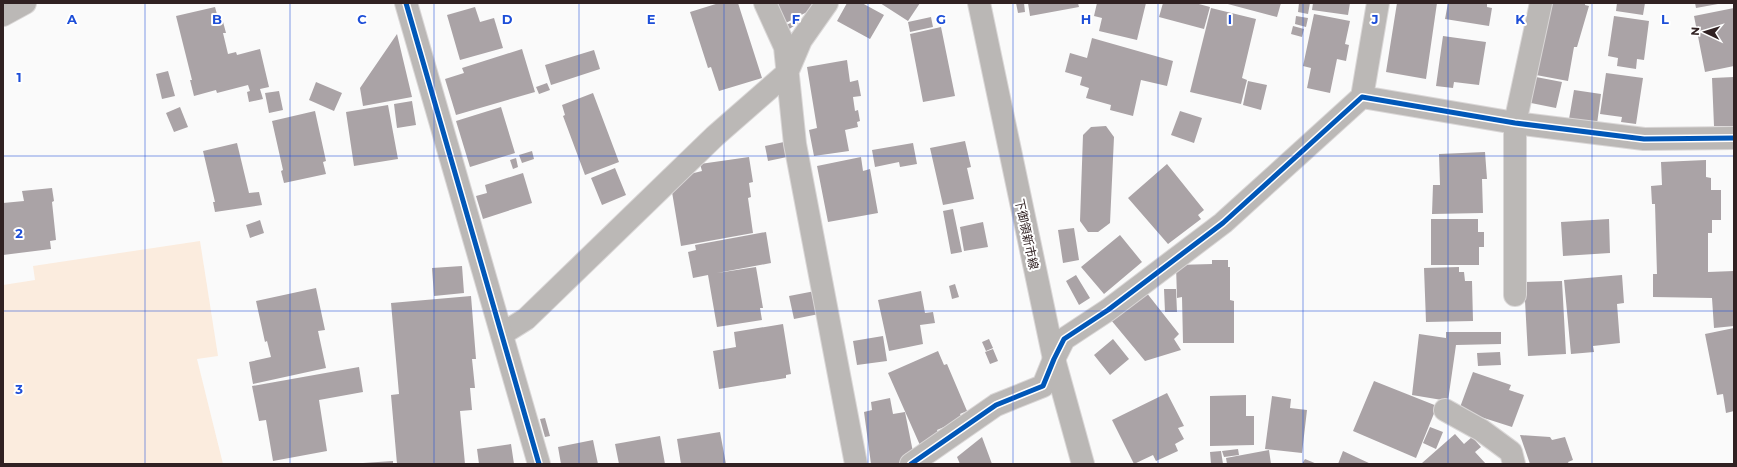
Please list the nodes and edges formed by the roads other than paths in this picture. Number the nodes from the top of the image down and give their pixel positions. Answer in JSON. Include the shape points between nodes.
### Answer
{"nodes":[{"id":1,"x":25,"y":3,"type":"edge"},
{"id":2,"x":406,"y":3,"type":"edge"},
{"id":3,"x":765,"y":3,"type":"edge"},
{"id":4,"x":827,"y":3,"type":"edge"},
{"id":5,"x":979,"y":3,"type":"edge"},
{"id":6,"x":1378,"y":3,"type":"edge"},
{"id":7,"x":1541,"y":3,"type":"edge"},
{"id":8,"x":3,"y":14,"type":"edge"},
{"id":9,"x":787,"y":73,"type":"junction"},
{"id":10,"x":1362,"y":97,"type":"junction"},
{"id":11,"x":1515,"y":123,"type":"junction"},
{"id":12,"x":1734,"y":138,"type":"edge"},
{"id":13,"x":1515,"y":295,"type":"dead end"},
{"id":14,"x":502,"y":334,"type":"junction"},
{"id":15,"x":1054,"y":359,"type":"junction"},
{"id":16,"x":1445,"y":410,"type":"dead end"},
{"id":17,"x":539,"y":464,"type":"edge"},
{"id":18,"x":856,"y":464,"type":"edge"},
{"id":19,"x":912,"y":464,"type":"edge"},
{"id":20,"x":1083,"y":464,"type":"edge"},
{"id":21,"x":1514,"y":464,"type":"edge"}],
"edges":[{"from":1,"to":8,"type":"street"},
{"from":2,"to":14,"type":"street"},
{"from":3,"to":9,"type":"street","via":[[785,47]]},
{"from":4,"to":9,"type":"street","via":[[801,40]]},
{"from":5,"to":15,"type":"main road","name":"下御領新市線"},
{"from":6,"to":10,"type":"street"},
{"from":7,"to":11,"type":"street"},
{"from":9,"to":14,"type":"street","via":[[715,136],[526,319]]},
{"from":9,"to":18,"type":"street","via":[[795,144]]},
{"from":10,"to":11,"type":"street"},
{"from":10,"to":15,"type":"street","via":[[1223,223],[1108,310],[1064,339]]},
{"from":11,"to":12,"type":"street","via":[[1644,139]]},
{"from":11,"to":13,"type":"street"},
{"from":14,"to":17,"type":"street"},
{"from":15,"to":19,"type":"street","via":[[1043,386],[996,405]]},
{"from":15,"to":20,"type":"main road","name":"下御領新市線"},
{"from":16,"to":21,"type":"street","via":[[1482,430],[1510,452]]}]}
